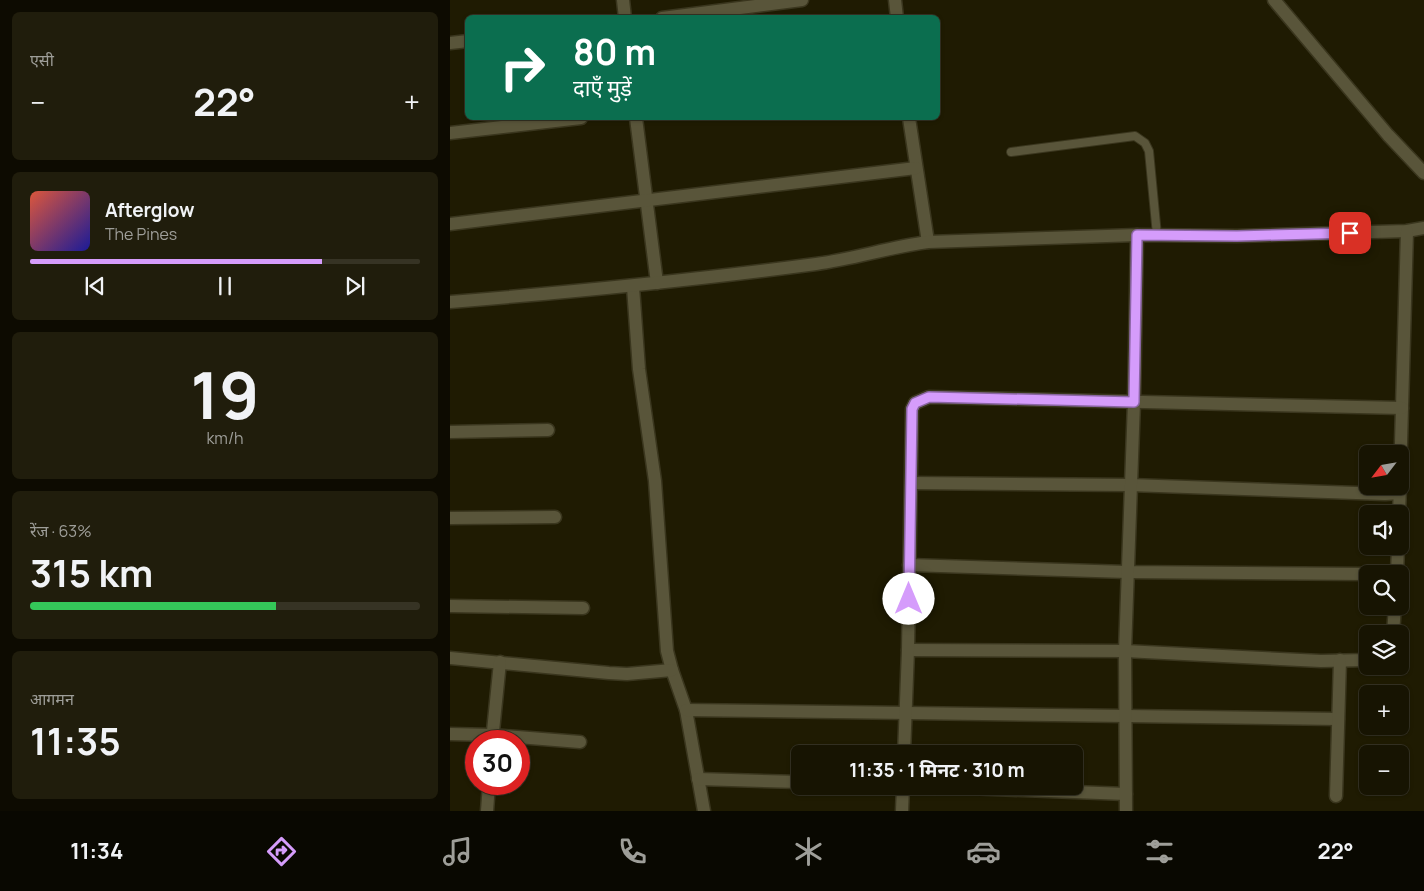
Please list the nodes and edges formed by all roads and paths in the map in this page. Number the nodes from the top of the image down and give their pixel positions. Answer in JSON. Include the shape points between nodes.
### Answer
{"nodes":[{"id":1,"x":623,"y":0,"type":"edge"},
{"id":2,"x":802,"y":0,"type":"edge"},
{"id":3,"x":895,"y":0,"type":"edge"},
{"id":4,"x":1274,"y":0,"type":"edge"},
{"id":5,"x":625,"y":15,"type":"edge"},
{"id":6,"x":685,"y":15,"type":"edge"},
{"id":7,"x":897,"y":15,"type":"edge"},
{"id":8,"x":465,"y":41,"type":"edge"},
{"id":9,"x":450,"y":43,"type":"edge"},
{"id":10,"x":562,"y":120,"type":"edge"},
{"id":11,"x":636,"y":120,"type":"edge"},
{"id":12,"x":909,"y":120,"type":"edge"},
{"id":13,"x":450,"y":132,"type":"edge"},
{"id":14,"x":1012,"y":152,"type":"dead end"},
{"id":15,"x":916,"y":168,"type":"junction"},
{"id":16,"x":1424,"y":174,"type":"edge"},
{"id":17,"x":646,"y":200,"type":"junction"},
{"id":18,"x":450,"y":224,"type":"edge"},
{"id":19,"x":1424,"y":228,"type":"edge"},
{"id":20,"x":1407,"y":231,"type":"junction"},
{"id":21,"x":1137,"y":235,"type":"junction"},
{"id":22,"x":1157,"y":235,"type":"junction"},
{"id":23,"x":928,"y":242,"type":"junction"},
{"id":24,"x":657,"y":283,"type":"junction"},
{"id":25,"x":632,"y":286,"type":"junction"},
{"id":26,"x":450,"y":302,"type":"edge"},
{"id":27,"x":1134,"y":402,"type":"junction"},
{"id":28,"x":1402,"y":408,"type":"junction"},
{"id":29,"x":548,"y":430,"type":"dead end"},
{"id":30,"x":450,"y":432,"type":"edge"},
{"id":31,"x":1401,"y":445,"type":"edge"},
{"id":32,"x":912,"y":483,"type":"junction"},
{"id":33,"x":1130,"y":485,"type":"junction"},
{"id":34,"x":1359,"y":493,"type":"edge"},
{"id":35,"x":555,"y":517,"type":"dead end"},
{"id":36,"x":450,"y":518,"type":"edge"},
{"id":37,"x":909,"y":565,"type":"junction"},
{"id":38,"x":1127,"y":572,"type":"junction"},
{"id":39,"x":1359,"y":574,"type":"edge"},
{"id":40,"x":450,"y":606,"type":"edge"},
{"id":41,"x":583,"y":608,"type":"dead end"},
{"id":42,"x":908,"y":650,"type":"junction"},
{"id":43,"x":1125,"y":651,"type":"junction"},
{"id":44,"x":450,"y":658,"type":"edge"},
{"id":45,"x":1340,"y":660,"type":"junction"},
{"id":46,"x":1359,"y":660,"type":"edge"},
{"id":47,"x":500,"y":662,"type":"junction"},
{"id":48,"x":672,"y":670,"type":"junction"},
{"id":49,"x":686,"y":710,"type":"junction"},
{"id":50,"x":905,"y":713,"type":"junction"},
{"id":51,"x":1126,"y":717,"type":"junction"},
{"id":52,"x":1338,"y":719,"type":"junction"},
{"id":53,"x":493,"y":730,"type":"edge"},
{"id":54,"x":450,"y":734,"type":"edge"},
{"id":55,"x":465,"y":735,"type":"edge"},
{"id":56,"x":530,"y":740,"type":"edge"},
{"id":57,"x":580,"y":742,"type":"dead end"},
{"id":58,"x":904,"y":745,"type":"edge"},
{"id":59,"x":698,"y":779,"type":"junction"},
{"id":60,"x":791,"y":782,"type":"edge"},
{"id":61,"x":1083,"y":792,"type":"edge"},
{"id":62,"x":1126,"y":794,"type":"junction"},
{"id":63,"x":488,"y":795,"type":"edge"},
{"id":64,"x":903,"y":795,"type":"edge"},
{"id":65,"x":1336,"y":796,"type":"dead end"},
{"id":66,"x":487,"y":811,"type":"edge"},
{"id":67,"x":704,"y":811,"type":"edge"},
{"id":68,"x":902,"y":811,"type":"edge"},
{"id":69,"x":1126,"y":811,"type":"edge"}],
"edges":[{"from":1,"to":5,"type":"street"},
{"from":2,"to":6,"type":"street"},
{"from":3,"to":7,"type":"street"},
{"from":4,"to":16,"type":"street"},
{"from":8,"to":9,"type":"street"},
{"from":10,"to":13,"type":"street"},
{"from":11,"to":17,"type":"street"},
{"from":12,"to":15,"type":"street"},
{"from":14,"to":22,"type":"lane","via":[[1135,136],[1145,143],[1149,151]]},
{"from":15,"to":17,"type":"street"},
{"from":15,"to":23,"type":"street"},
{"from":17,"to":18,"type":"street"},
{"from":17,"to":24,"type":"street"},
{"from":19,"to":20,"type":"street"},
{"from":20,"to":22,"type":"street"},
{"from":20,"to":28,"type":"street"},
{"from":21,"to":22,"type":"street"},
{"from":21,"to":23,"type":"street"},
{"from":21,"to":27,"type":"street"},
{"from":23,"to":24,"type":"street","via":[[818,264]]},
{"from":24,"to":25,"type":"street"},
{"from":25,"to":26,"type":"street"},
{"from":25,"to":48,"type":"street","via":[[639,370],[655,481]]},
{"from":27,"to":28,"type":"street"},
{"from":27,"to":32,"type":"street","via":[[929,397],[920,400],[912,409]]},
{"from":27,"to":33,"type":"street"},
{"from":28,"to":31,"type":"street"},
{"from":29,"to":30,"type":"street"},
{"from":32,"to":33,"type":"street"},
{"from":32,"to":37,"type":"street"},
{"from":33,"to":34,"type":"street"},
{"from":33,"to":38,"type":"street"},
{"from":35,"to":36,"type":"street"},
{"from":37,"to":38,"type":"street"},
{"from":37,"to":42,"type":"street"},
{"from":38,"to":39,"type":"street"},
{"from":38,"to":43,"type":"street"},
{"from":40,"to":41,"type":"street"},
{"from":42,"to":43,"type":"street"},
{"from":42,"to":50,"type":"street"},
{"from":43,"to":45,"type":"street"},
{"from":43,"to":51,"type":"street"},
{"from":44,"to":47,"type":"street"},
{"from":45,"to":46,"type":"street"},
{"from":45,"to":52,"type":"street"},
{"from":47,"to":48,"type":"street","via":[[627,674]]},
{"from":47,"to":53,"type":"street"},
{"from":48,"to":49,"type":"street"},
{"from":49,"to":50,"type":"street"},
{"from":49,"to":59,"type":"street"},
{"from":50,"to":51,"type":"street"},
{"from":50,"to":58,"type":"street"},
{"from":51,"to":52,"type":"street"},
{"from":51,"to":62,"type":"street"},
{"from":52,"to":65,"type":"street"},
{"from":54,"to":55,"type":"street"},
{"from":56,"to":57,"type":"street"},
{"from":59,"to":60,"type":"street"},
{"from":59,"to":67,"type":"street"},
{"from":61,"to":62,"type":"street"},
{"from":62,"to":69,"type":"street"},
{"from":63,"to":66,"type":"street"},
{"from":64,"to":68,"type":"street"}]}
